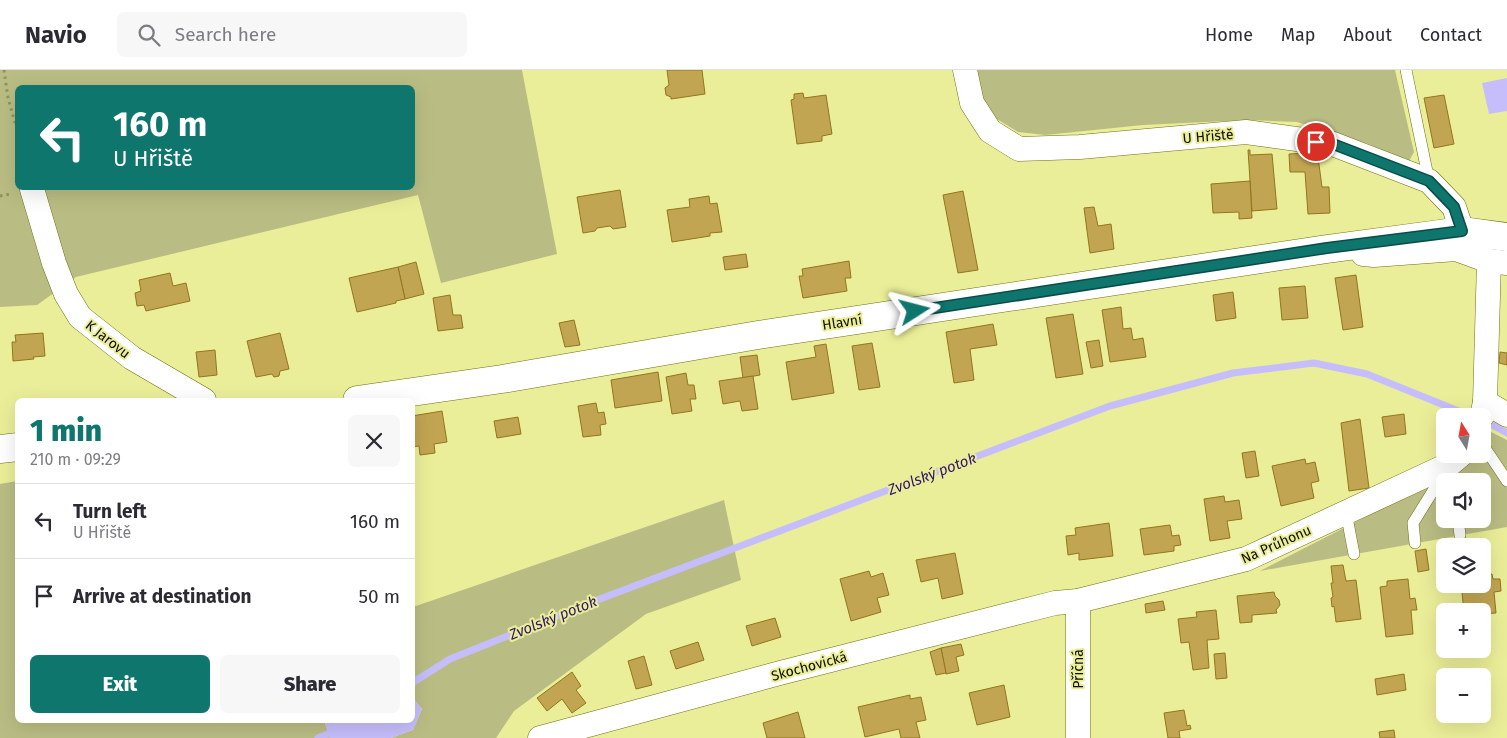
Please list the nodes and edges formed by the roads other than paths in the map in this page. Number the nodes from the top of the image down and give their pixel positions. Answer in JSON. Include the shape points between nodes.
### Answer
{"nodes":[{"id":1,"x":965,"y":70,"type":"edge"},
{"id":2,"x":1406,"y":70,"type":"edge"},
{"id":3,"x":1429,"y":181,"type":"junction"},
{"id":4,"x":32,"y":190,"type":"edge"},
{"id":5,"x":1462,"y":231,"type":"junction"},
{"id":6,"x":1507,"y":237,"type":"edge"},
{"id":7,"x":1327,"y":248,"type":"junction"},
{"id":8,"x":1498,"y":262,"type":"edge"},
{"id":9,"x":201,"y":398,"type":"edge"},
{"id":10,"x":371,"y":398,"type":"edge"},
{"id":11,"x":1483,"y":408,"type":"edge"},
{"id":12,"x":1491,"y":411,"type":"edge"},
{"id":13,"x":1507,"y":415,"type":"edge"},
{"id":14,"x":15,"y":448,"type":"edge"},
{"id":15,"x":0,"y":450,"type":"edge"},
{"id":16,"x":1491,"y":458,"type":"edge"},
{"id":17,"x":1455,"y":466,"type":"edge"},
{"id":18,"x":1507,"y":481,"type":"edge"},
{"id":19,"x":1346,"y":512,"type":"junction"},
{"id":20,"x":1459,"y":528,"type":"edge"},
{"id":21,"x":1460,"y":535,"type":"dead end"},
{"id":22,"x":1415,"y":543,"type":"dead end"},
{"id":23,"x":1354,"y":554,"type":"dead end"},
{"id":24,"x":1078,"y":601,"type":"junction"},
{"id":25,"x":540,"y":738,"type":"edge"},
{"id":26,"x":1078,"y":738,"type":"edge"}],
"edges":[{"from":1,"to":3,"type":"street","name":"U Hřiště","via":[[972,103],[990,131],[1019,149],[1080,147],[1246,132],[1333,144]]},
{"from":2,"to":3,"type":"lane"},
{"from":3,"to":5,"type":"street","name":"U Hřiště","via":[[1454,207]]},
{"from":4,"to":9,"type":"street","name":"K Jarovu","via":[[54,264],[80,317],[132,358]]},
{"from":5,"to":6,"type":"street","name":"Hlavní"},
{"from":5,"to":7,"type":"street","name":"Hlavní"},
{"from":7,"to":8,"type":"street","name":"Hlavní","via":[[1374,255],[1456,249]]},
{"from":7,"to":10,"type":"street","name":"Hlavní"},
{"from":8,"to":11,"type":"street"},
{"from":12,"to":13,"type":"street"},
{"from":14,"to":15,"type":"street"},
{"from":16,"to":18,"type":"lane"},
{"from":17,"to":19,"type":"street","name":"Na Průhonu"},
{"from":17,"to":22,"type":"lane","via":[[1414,523]]},
{"from":19,"to":23,"type":"lane"},
{"from":19,"to":24,"type":"street","name":"Na Průhonu","via":[[1246,559]]},
{"from":20,"to":21,"type":"lane"},
{"from":24,"to":25,"type":"street","name":"Skochovická","via":[[1055,603],[998,617]]},
{"from":24,"to":26,"type":"street","name":"Příčná"}]}
